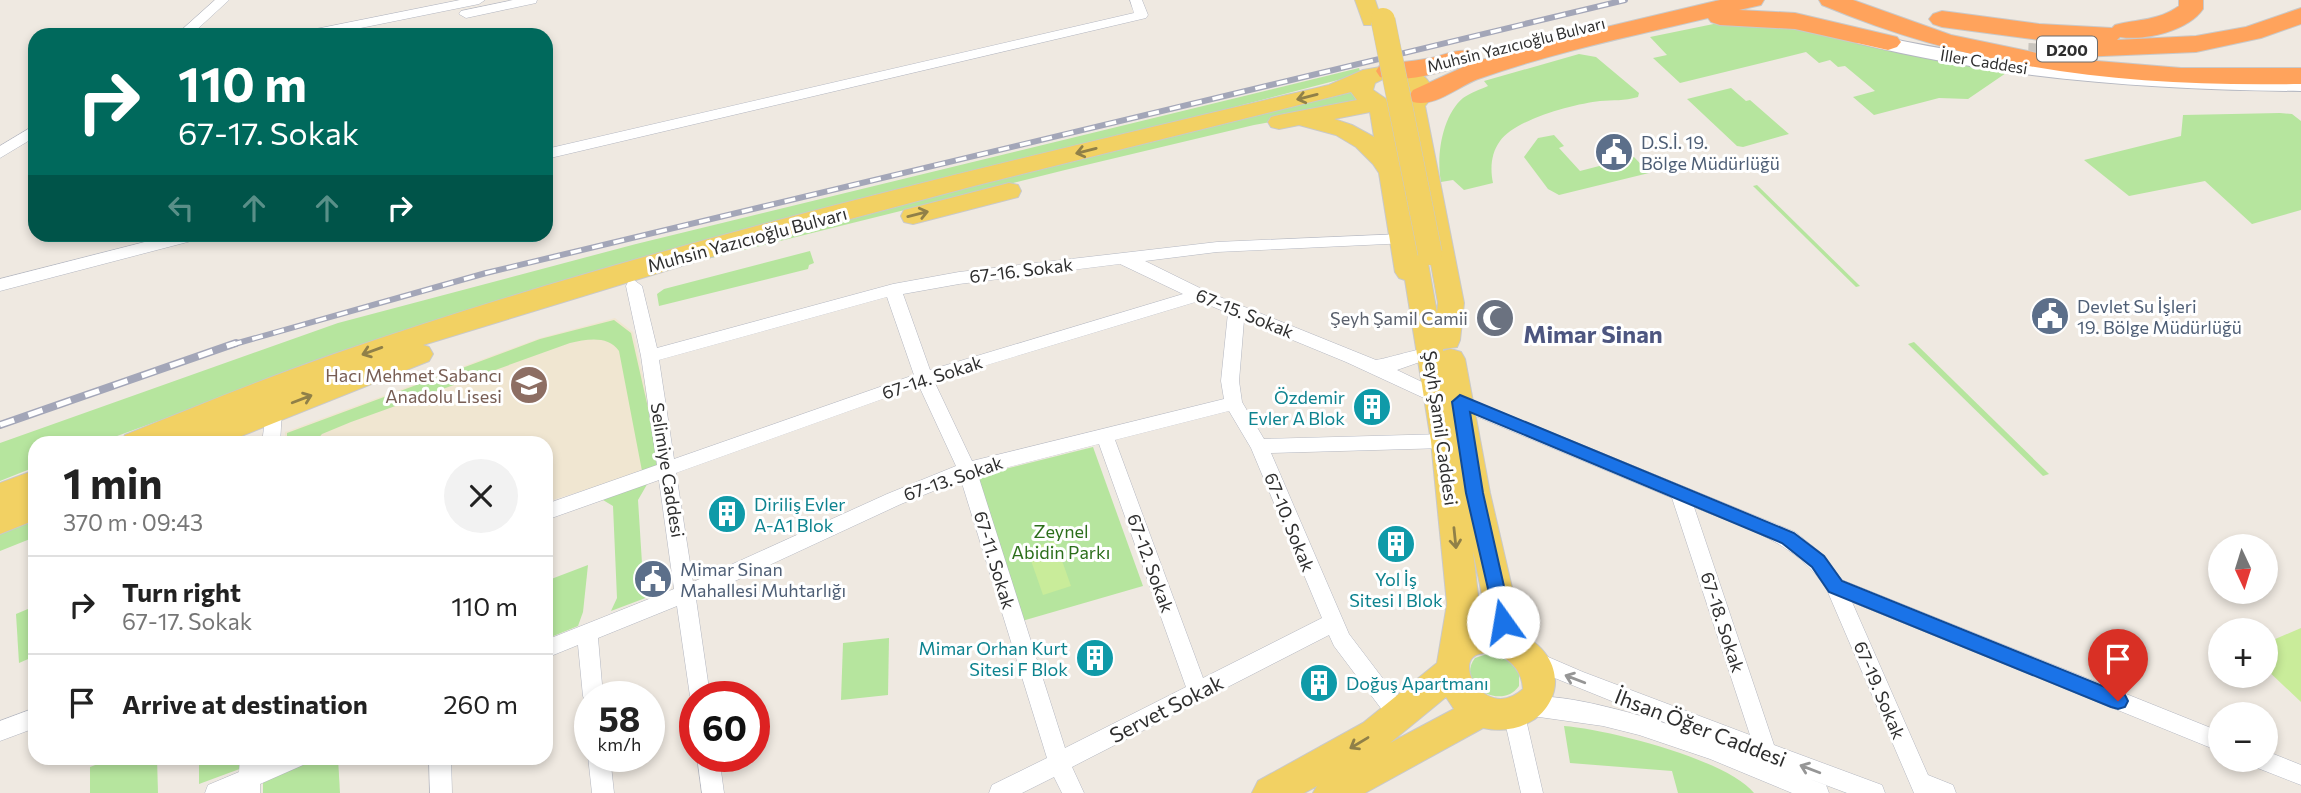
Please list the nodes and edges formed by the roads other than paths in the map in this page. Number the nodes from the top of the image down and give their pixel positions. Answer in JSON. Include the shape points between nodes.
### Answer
{"nodes":[{"id":1,"x":223,"y":0,"type":"edge"},
{"id":2,"x":479,"y":0,"type":"edge"},
{"id":3,"x":531,"y":0,"type":"edge"},
{"id":4,"x":1136,"y":0,"type":"edge"},
{"id":5,"x":1693,"y":0,"type":"edge"},
{"id":6,"x":1752,"y":0,"type":"edge"},
{"id":7,"x":1833,"y":0,"type":"edge"},
{"id":8,"x":1872,"y":0,"type":"edge"},
{"id":9,"x":2191,"y":0,"type":"edge"},
{"id":10,"x":2295,"y":4,"type":"edge"},
{"id":11,"x":1374,"y":10,"type":"edge"},
{"id":12,"x":1648,"y":17,"type":"junction"},
{"id":13,"x":1796,"y":21,"type":"junction"},
{"id":14,"x":191,"y":28,"type":"edge"},
{"id":15,"x":341,"y":28,"type":"edge"},
{"id":16,"x":394,"y":28,"type":"edge"},
{"id":17,"x":2075,"y":34,"type":"junction"},
{"id":18,"x":2301,"y":34,"type":"edge"},
{"id":19,"x":1980,"y":54,"type":"dead end"},
{"id":20,"x":2099,"y":60,"type":"tunnel mouth"},
{"id":21,"x":1380,"y":73,"type":"junction"},
{"id":22,"x":1463,"y":75,"type":"junction"},
{"id":23,"x":2301,"y":76,"type":"edge"},
{"id":24,"x":2301,"y":85,"type":"edge"},
{"id":25,"x":1418,"y":100,"type":"junction"},
{"id":26,"x":1378,"y":105,"type":"junction"},
{"id":27,"x":1264,"y":125,"type":"junction"},
{"id":28,"x":28,"y":135,"type":"edge"},
{"id":29,"x":553,"y":152,"type":"edge"},
{"id":30,"x":1423,"y":152,"type":"junction"},
{"id":31,"x":0,"y":153,"type":"edge"},
{"id":32,"x":1389,"y":169,"type":"junction"},
{"id":33,"x":168,"y":242,"type":"edge"},
{"id":34,"x":1415,"y":248,"type":"junction"},
{"id":35,"x":1114,"y":258,"type":"junction"},
{"id":36,"x":0,"y":285,"type":"edge"},
{"id":37,"x":634,"y":286,"type":"junction"},
{"id":38,"x":893,"y":290,"type":"junction"},
{"id":39,"x":1200,"y":295,"type":"junction"},
{"id":40,"x":1237,"y":310,"type":"junction"},
{"id":41,"x":1436,"y":344,"type":"junction"},
{"id":42,"x":650,"y":356,"type":"junction"},
{"id":43,"x":1376,"y":367,"type":"junction"},
{"id":44,"x":924,"y":378,"type":"junction"},
{"id":45,"x":1450,"y":400,"type":"junction"},
{"id":46,"x":1233,"y":403,"type":"junction"},
{"id":47,"x":273,"y":410,"type":"junction"},
{"id":48,"x":1104,"y":434,"type":"junction"},
{"id":49,"x":153,"y":436,"type":"edge"},
{"id":50,"x":210,"y":436,"type":"edge"},
{"id":51,"x":271,"y":436,"type":"edge"},
{"id":52,"x":1445,"y":441,"type":"junction"},
{"id":53,"x":1259,"y":446,"type":"junction"},
{"id":54,"x":668,"y":469,"type":"junction"},
{"id":55,"x":967,"y":470,"type":"junction"},
{"id":56,"x":28,"y":485,"type":"edge"},
{"id":57,"x":1680,"y":493,"type":"junction"},
{"id":58,"x":0,"y":496,"type":"edge"},
{"id":59,"x":28,"y":510,"type":"edge"},
{"id":60,"x":553,"y":510,"type":"edge"},
{"id":61,"x":0,"y":521,"type":"edge"},
{"id":62,"x":1835,"y":586,"type":"junction"},
{"id":63,"x":686,"y":594,"type":"junction"},
{"id":64,"x":1332,"y":623,"type":"junction"},
{"id":65,"x":587,"y":632,"type":"junction"},
{"id":66,"x":553,"y":646,"type":"edge"},
{"id":67,"x":1519,"y":649,"type":"junction"},
{"id":68,"x":1454,"y":662,"type":"junction"},
{"id":69,"x":592,"y":681,"type":"edge"},
{"id":70,"x":698,"y":681,"type":"edge"},
{"id":71,"x":1198,"y":692,"type":"junction"},
{"id":72,"x":1508,"y":710,"type":"junction"},
{"id":73,"x":1399,"y":716,"type":"junction"},
{"id":74,"x":28,"y":721,"type":"edge"},
{"id":75,"x":0,"y":732,"type":"edge"},
{"id":76,"x":2208,"y":737,"type":"edge"},
{"id":77,"x":1766,"y":752,"type":"junction"},
{"id":78,"x":1059,"y":763,"type":"junction"},
{"id":79,"x":278,"y":765,"type":"edge"},
{"id":80,"x":440,"y":765,"type":"edge"},
{"id":81,"x":2278,"y":766,"type":"edge"},
{"id":82,"x":601,"y":772,"type":"edge"},
{"id":83,"x":710,"y":772,"type":"edge"},
{"id":84,"x":2301,"y":775,"type":"edge"},
{"id":85,"x":250,"y":776,"type":"edge"},
{"id":86,"x":1779,"y":784,"type":"edge"},
{"id":87,"x":1922,"y":788,"type":"edge"},
{"id":88,"x":216,"y":793,"type":"edge"},
{"id":89,"x":441,"y":793,"type":"edge"},
{"id":90,"x":603,"y":793,"type":"edge"},
{"id":91,"x":713,"y":793,"type":"edge"},
{"id":92,"x":1000,"y":793,"type":"edge"},
{"id":93,"x":1073,"y":793,"type":"edge"},
{"id":94,"x":1270,"y":793,"type":"edge"},
{"id":95,"x":1331,"y":793,"type":"edge"},
{"id":96,"x":1532,"y":793,"type":"edge"},
{"id":97,"x":1818,"y":793,"type":"edge"},
{"id":98,"x":1874,"y":793,"type":"edge"},
{"id":99,"x":1945,"y":793,"type":"edge"}],
"edges":[{"from":1,"to":14,"type":"street"},
{"from":2,"to":15,"type":"street"},
{"from":3,"to":16,"type":"street"},
{"from":4,"to":29,"type":"street","via":[[1141,15]]},
{"from":5,"to":12,"type":"highway"},
{"from":6,"to":12,"type":"highway"},
{"from":7,"to":10,"type":"highway","number":"D200","via":[[1957,35],[2072,50],[2196,44],[2252,33]]},
{"from":7,"to":23,"type":"highway","via":[[1891,26],[2047,62],[2163,76]]},
{"from":8,"to":17,"type":"highway","number":"D200","via":[[1976,25]]},
{"from":9,"to":17,"type":"highway","via":[[2191,9],[2185,14],[2159,26]]},
{"from":10,"to":17,"type":"highway","number":"D200","via":[[2179,31]]},
{"from":11,"to":34,"type":"main road","name":"Şeyh Şamil Caddesi"},
{"from":12,"to":13,"type":"highway"},
{"from":12,"to":21,"type":"highway","name":"Muhsin Yazıcıoğlu Bulvarı"},
{"from":12,"to":22,"type":"highway","name":"Muhsin Yazıcıoğlu Bulvarı"},
{"from":13,"to":19,"type":"highway","via":[[1911,47]]},
{"from":13,"to":24,"type":"street","name":"İller Caddesi","via":[[1902,48],[2064,73],[2152,83]]},
{"from":18,"to":20,"type":"highway","via":[[2224,54]]},
{"from":21,"to":25,"type":"main road","name":"Muhsin Yazıcıoğlu Bulvarı","via":[[1413,78],[1421,86]]},
{"from":21,"to":26,"type":"main road","via":[[1364,80],[1362,91]]},
{"from":21,"to":49,"type":"main road","name":"Muhsin Yazıcıoğlu Bulvarı","one_way":true,"via":[[1336,90],[600,278],[373,351]]},
{"from":22,"to":25,"type":"highway","name":"Muhsin Yazıcıoğlu Bulvarı"},
{"from":22,"to":30,"type":"main road","via":[[1433,111]]},
{"from":25,"to":26,"type":"main road","name":"Muhsin Yazıcıoğlu Bulvarı","via":[[1398,108]]},
{"from":25,"to":30,"type":"main road"},
{"from":26,"to":27,"type":"main road","name":"Muhsin Yazıcıoğlu Bulvarı"},
{"from":26,"to":32,"type":"main road"},
{"from":27,"to":32,"type":"main road","via":[[1306,121],[1344,129],[1371,145]]},
{"from":37,"to":27,"type":"main road","name":"Muhsin Yazıcıoğlu Bulvarı","one_way":true},
{"from":28,"to":31,"type":"street"},
{"from":30,"to":41,"type":"main road","via":[[1451,303]]},
{"from":32,"to":34,"type":"main road"},
{"from":33,"to":36,"type":"street"},
{"from":34,"to":35,"type":"street","name":"67-16. Sokak","via":[[1217,247]]},
{"from":34,"to":41,"type":"main road","name":"Şeyh Şamil Caddesi"},
{"from":35,"to":38,"type":"street","name":"67-16. Sokak"},
{"from":35,"to":39,"type":"street","name":"67-15. Sokak"},
{"from":37,"to":42,"type":"street","name":"Selimiye Caddesi"},
{"from":47,"to":37,"type":"main road","name":"Muhsin Yazıcıoğlu Bulvarı","one_way":true,"via":[[431,349]]},
{"from":38,"to":42,"type":"street","name":"67-16. Sokak"},
{"from":38,"to":44,"type":"street","name":"67-11. Sokak"},
{"from":39,"to":40,"type":"street","name":"67-15. Sokak"},
{"from":39,"to":44,"type":"street","name":"67-14. Sokak"},
{"from":40,"to":43,"type":"street","name":"67-15. Sokak"},
{"from":40,"to":46,"type":"street","name":"67-10. Sokak","via":[[1230,381]]},
{"from":41,"to":43,"type":"street","via":[[1400,363]]},
{"from":41,"to":45,"type":"main road","name":"Şeyh Şamil Caddesi"},
{"from":42,"to":54,"type":"street","name":"Selimiye Caddesi"},
{"from":43,"to":45,"type":"street","name":"67-15. Sokak"},
{"from":44,"to":54,"type":"street","name":"67-14. Sokak"},
{"from":44,"to":55,"type":"street","name":"67-11. Sokak"},
{"from":45,"to":52,"type":"main road","name":"Şeyh Şamil Caddesi"},
{"from":45,"to":57,"type":"street","name":"67-15. Sokak"},
{"from":45,"to":67,"type":"main road","name":"Şeyh Şamil Caddesi"},
{"from":46,"to":48,"type":"street","name":"67-13. Sokak"},
{"from":46,"to":53,"type":"street","name":"67-10. Sokak"},
{"from":47,"to":50,"type":"main road","name":"Muhsin Yazıcıoğlu Bulvarı"},
{"from":47,"to":51,"type":"street"},
{"from":48,"to":55,"type":"street","name":"67-13. Sokak"},
{"from":48,"to":71,"type":"street","name":"67-12. Sokak"},
{"from":52,"to":53,"type":"street"},
{"from":52,"to":68,"type":"main road","name":"Şeyh Şamil Caddesi","one_way":true,"via":[[1463,604]]},
{"from":53,"to":64,"type":"street","name":"67-10. Sokak"},
{"from":54,"to":60,"type":"street","name":"67-14. Sokak"},
{"from":54,"to":63,"type":"street","name":"Selimiye Caddesi"},
{"from":55,"to":63,"type":"street","name":"67-13. Sokak"},
{"from":55,"to":78,"type":"street","name":"67-11. Sokak"},
{"from":56,"to":58,"type":"main road"},
{"from":57,"to":62,"type":"street","name":"67-19. Sokak","via":[[1788,538],[1818,562]]},
{"from":57,"to":77,"type":"street","name":"67-18. Sokak"},
{"from":59,"to":61,"type":"main road"},
{"from":62,"to":76,"type":"street"},
{"from":62,"to":87,"type":"street","name":"67-19. Sokak"},
{"from":63,"to":65,"type":"street","name":"67-13. Sokak"},
{"from":63,"to":70,"type":"street","name":"Selimiye Caddesi"},
{"from":64,"to":71,"type":"street","name":"Servet Sokak"},
{"from":64,"to":73,"type":"street","name":"67-10. Sokak"},
{"from":65,"to":66,"type":"street","name":"67-13. Sokak"},
{"from":65,"to":69,"type":"street"},
{"from":67,"to":68,"type":"main road","via":[[1489,637],[1477,639],[1468,642]]},
{"from":67,"to":72,"type":"main road","via":[[1536,670],[1539,685],[1536,695]]},
{"from":77,"to":67,"type":"street","name":"İhsan Öğer Caddesi","one_way":true,"via":[[1556,672]]},
{"from":68,"to":72,"type":"main road","via":[[1461,695]]},
{"from":68,"to":73,"type":"main road"},
{"from":71,"to":78,"type":"street","name":"Servet Sokak"},
{"from":72,"to":86,"type":"street","name":"İhsan Öğer Caddesi","via":[[1584,711],[1663,733]]},
{"from":72,"to":95,"type":"main road"},
{"from":72,"to":96,"type":"street"},
{"from":73,"to":94,"type":"main road","one_way":true},
{"from":74,"to":75,"type":"street"},
{"from":98,"to":77,"type":"street","name":"İhsan Öğer Caddesi","one_way":true},
{"from":78,"to":92,"type":"street","name":"Servet Sokak"},
{"from":78,"to":93,"type":"street","name":"67-11. Sokak"},
{"from":79,"to":85,"type":"street"},
{"from":80,"to":89,"type":"street"},
{"from":81,"to":84,"type":"street"},
{"from":82,"to":90,"type":"street"},
{"from":83,"to":91,"type":"street"},
{"from":85,"to":88,"type":"street"},
{"from":86,"to":97,"type":"street","name":"İhsan Öğer Caddesi"},
{"from":87,"to":99,"type":"street"}]}
